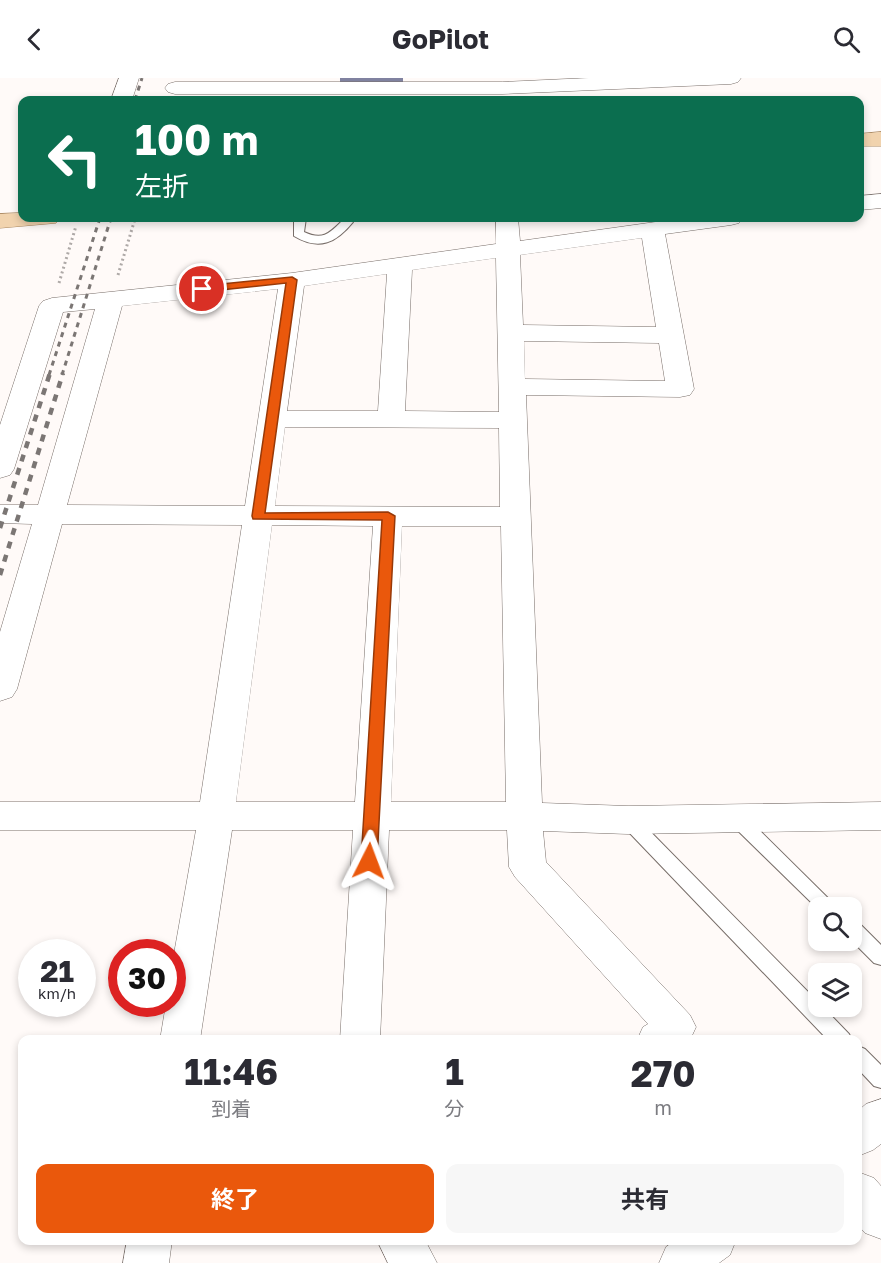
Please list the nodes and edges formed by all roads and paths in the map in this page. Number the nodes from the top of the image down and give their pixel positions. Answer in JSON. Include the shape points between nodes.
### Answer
{"nodes":[{"id":1,"x":129,"y":78,"type":"edge"},
{"id":2,"x":731,"y":78,"type":"edge"},
{"id":3,"x":644,"y":80,"type":"edge"},
{"id":4,"x":174,"y":89,"type":"edge"},
{"id":5,"x":502,"y":89,"type":"edge"},
{"id":6,"x":123,"y":96,"type":"edge"},
{"id":7,"x":881,"y":123,"type":"edge"},
{"id":8,"x":864,"y":124,"type":"edge"},
{"id":9,"x":881,"y":139,"type":"edge"},
{"id":10,"x":864,"y":140,"type":"edge"},
{"id":11,"x":881,"y":201,"type":"edge"},
{"id":12,"x":864,"y":203,"type":"edge"},
{"id":13,"x":18,"y":204,"type":"edge"},
{"id":14,"x":0,"y":206,"type":"edge"},
{"id":15,"x":18,"y":220,"type":"edge"},
{"id":16,"x":0,"y":221,"type":"edge"},
{"id":17,"x":134,"y":222,"type":"edge"},
{"id":18,"x":299,"y":222,"type":"edge"},
{"id":19,"x":347,"y":222,"type":"dead end"},
{"id":20,"x":507,"y":222,"type":"edge"},
{"id":21,"x":699,"y":222,"type":"edge"},
{"id":22,"x":76,"y":226,"type":"dead end"},
{"id":23,"x":652,"y":228,"type":"junction"},
{"id":24,"x":507,"y":248,"type":"junction"},
{"id":25,"x":400,"y":264,"type":"junction"},
{"id":26,"x":292,"y":280,"type":"junction"},
{"id":27,"x":111,"y":299,"type":"junction"},
{"id":28,"x":52,"y":306,"type":"junction"},
{"id":29,"x":510,"y":333,"type":"junction"},
{"id":30,"x":670,"y":335,"type":"junction"},
{"id":31,"x":513,"y":387,"type":"junction"},
{"id":32,"x":272,"y":419,"type":"junction"},
{"id":33,"x":391,"y":419,"type":"junction"},
{"id":34,"x":513,"y":420,"type":"junction"},
{"id":35,"x":0,"y":469,"type":"edge"},
{"id":36,"x":0,"y":514,"type":"edge"},
{"id":37,"x":51,"y":514,"type":"junction"},
{"id":38,"x":258,"y":516,"type":"junction"},
{"id":39,"x":388,"y":516,"type":"junction"},
{"id":40,"x":517,"y":517,"type":"junction"},
{"id":41,"x":0,"y":689,"type":"edge"},
{"id":42,"x":0,"y":816,"type":"edge"},
{"id":43,"x":371,"y":816,"type":"junction"},
{"id":44,"x":524,"y":816,"type":"junction"},
{"id":45,"x":881,"y":816,"type":"edge"},
{"id":46,"x":216,"y":817,"type":"junction"},
{"id":47,"x":736,"y":818,"type":"junction"},
{"id":48,"x":628,"y":820,"type":"junction"},
{"id":49,"x":819,"y":897,"type":"edge"},
{"id":50,"x":862,"y":939,"type":"edge"},
{"id":51,"x":881,"y":957,"type":"edge"},
{"id":52,"x":181,"y":1035,"type":"edge"},
{"id":53,"x":360,"y":1035,"type":"edge"},
{"id":54,"x":664,"y":1035,"type":"edge"},
{"id":55,"x":837,"y":1035,"type":"edge"},
{"id":56,"x":862,"y":1059,"type":"edge"},
{"id":57,"x":881,"y":1079,"type":"edge"},
{"id":58,"x":881,"y":1118,"type":"edge"},
{"id":59,"x":862,"y":1133,"type":"edge"},
{"id":60,"x":862,"y":1197,"type":"edge"},
{"id":61,"x":881,"y":1218,"type":"edge"},
{"id":62,"x":149,"y":1245,"type":"edge"},
{"id":63,"x":402,"y":1245,"type":"edge"},
{"id":64,"x":707,"y":1245,"type":"edge"},
{"id":65,"x":146,"y":1263,"type":"edge"},
{"id":66,"x":414,"y":1263,"type":"edge"},
{"id":67,"x":682,"y":1263,"type":"edge"}],
"edges":[{"from":1,"to":6,"type":"street"},
{"from":2,"to":3,"type":"street"},
{"from":3,"to":5,"type":"street"},
{"from":4,"to":5,"type":"street"},
{"from":7,"to":8,"type":"main road"},
{"from":9,"to":10,"type":"main road"},
{"from":11,"to":12,"type":"street"},
{"from":13,"to":14,"type":"main road"},
{"from":15,"to":16,"type":"main road"},
{"from":17,"to":27,"type":"path"},
{"from":18,"to":19,"type":"lane","via":[[298,233],[310,239],[336,235]]},
{"from":20,"to":24,"type":"street"},
{"from":21,"to":23,"type":"street"},
{"from":22,"to":28,"type":"path"},
{"from":23,"to":24,"type":"street"},
{"from":23,"to":30,"type":"street"},
{"from":24,"to":25,"type":"street"},
{"from":24,"to":29,"type":"street"},
{"from":25,"to":26,"type":"street","via":[[318,270]]},
{"from":25,"to":33,"type":"street"},
{"from":26,"to":27,"type":"street"},
{"from":26,"to":32,"type":"street"},
{"from":27,"to":28,"type":"street"},
{"from":27,"to":37,"type":"street"},
{"from":28,"to":35,"type":"street"},
{"from":29,"to":30,"type":"street"},
{"from":29,"to":31,"type":"street"},
{"from":30,"to":31,"type":"street","via":[[680,389]]},
{"from":31,"to":34,"type":"street"},
{"from":32,"to":33,"type":"street"},
{"from":32,"to":38,"type":"street"},
{"from":33,"to":34,"type":"street"},
{"from":34,"to":40,"type":"street"},
{"from":36,"to":37,"type":"street"},
{"from":37,"to":38,"type":"street"},
{"from":37,"to":41,"type":"street"},
{"from":38,"to":39,"type":"street"},
{"from":38,"to":46,"type":"street"},
{"from":39,"to":40,"type":"street"},
{"from":39,"to":43,"type":"street"},
{"from":40,"to":44,"type":"street"},
{"from":42,"to":46,"type":"street"},
{"from":43,"to":44,"type":"street"},
{"from":43,"to":46,"type":"street"},
{"from":43,"to":53,"type":"street"},
{"from":44,"to":48,"type":"street"},
{"from":44,"to":54,"type":"street","via":[[528,867],[676,1027]]},
{"from":45,"to":47,"type":"street"},
{"from":46,"to":52,"type":"street"},
{"from":47,"to":48,"type":"street"},
{"from":47,"to":49,"type":"lane"},
{"from":48,"to":55,"type":"lane"},
{"from":50,"to":51,"type":"lane"},
{"from":56,"to":57,"type":"lane"},
{"from":58,"to":59,"type":"street"},
{"from":60,"to":61,"type":"street"},
{"from":62,"to":65,"type":"street"},
{"from":63,"to":66,"type":"street"},
{"from":64,"to":67,"type":"street"}]}
